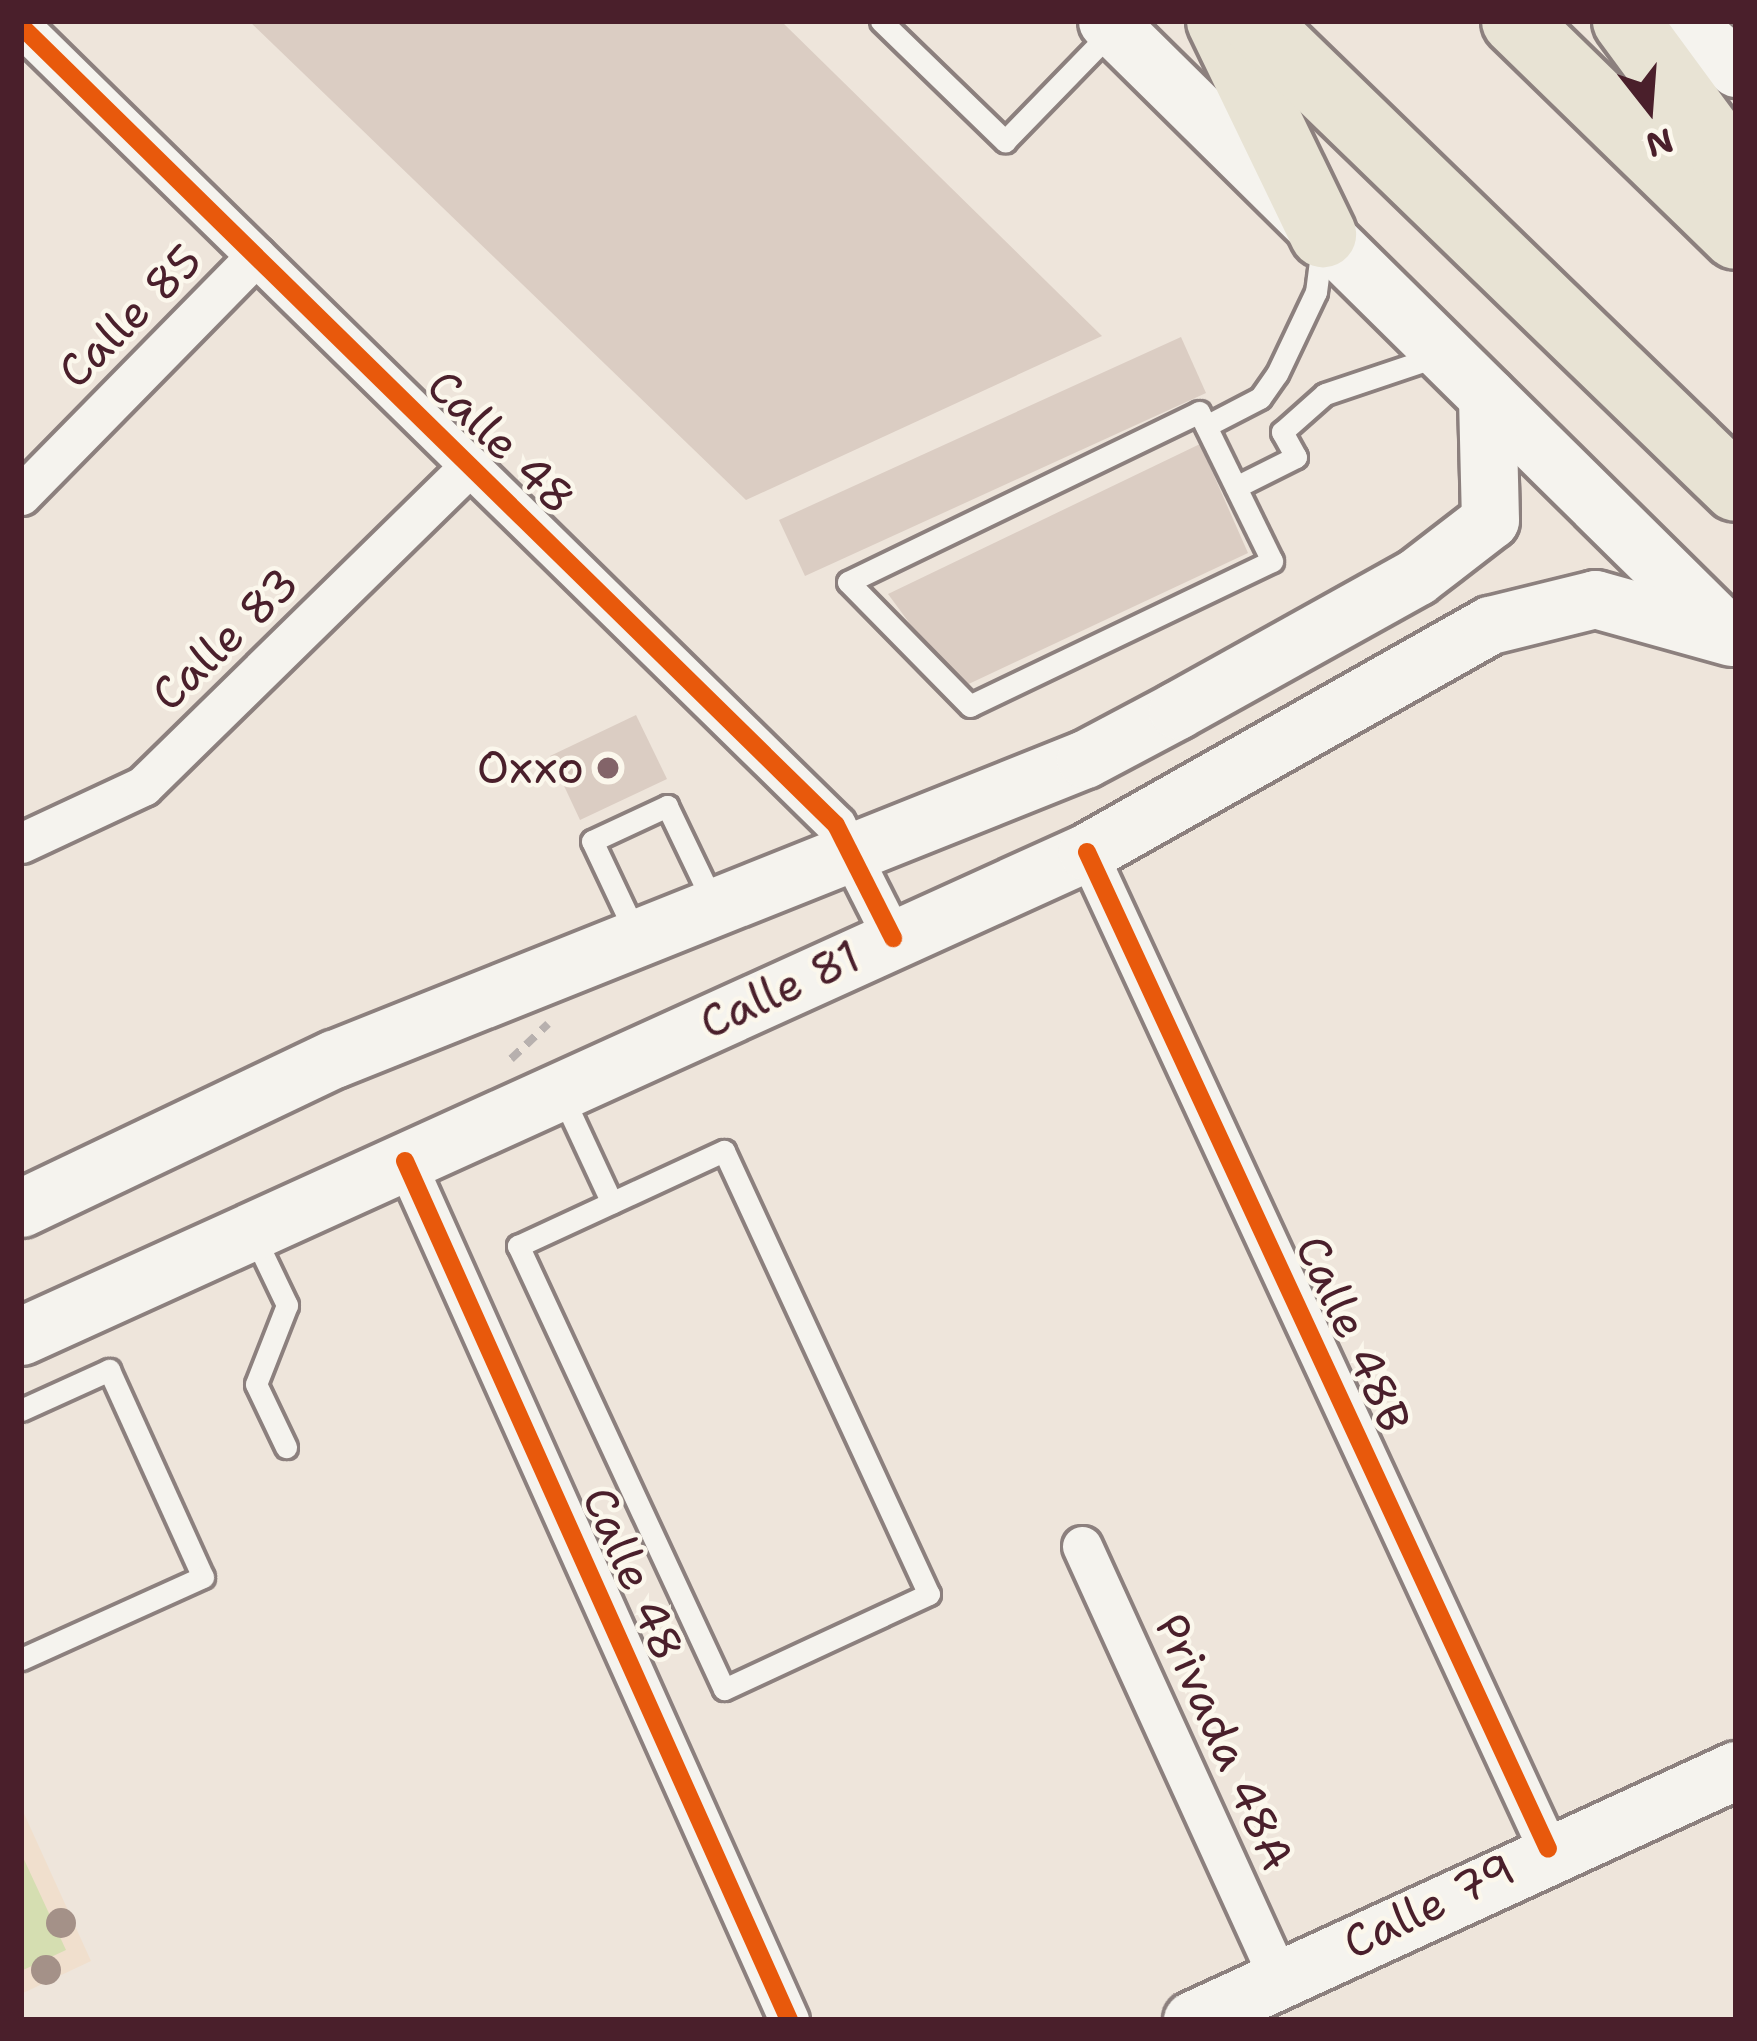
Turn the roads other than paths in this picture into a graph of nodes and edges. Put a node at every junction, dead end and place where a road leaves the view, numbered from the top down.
1 (881, 21) edge
2 (1220, 21) edge
3 (1254, 21) edge
4 (1515, 21) edge
5 (1626, 21) edge
6 (1682, 21) edge
7 (1111, 25) edge
8 (29, 50) edge
9 (1736, 68) edge
10 (1736, 171) edge
11 (1323, 234) junction
12 (1736, 236) edge
13 (256, 256) junction
14 (1444, 354) junction
15 (1487, 396) junction
16 (1206, 426) junction
17 (470, 466) junction
18 (1236, 487) junction
19 (1736, 488) edge
20 (21, 494) edge
21 (1733, 639) edge
22 (21, 843) edge
23 (850, 851) junction
24 (1087, 852) junction
25 (715, 906) junction
26 (638, 937) junction
27 (893, 938) junction
28 (560, 1091) junction
29 (405, 1161) junction
30 (612, 1203) junction
31 (21, 1208) edge
32 (252, 1231) junction
33 (21, 1336) edge
34 (21, 1410) edge
35 (286, 1447) dead end
36 (1082, 1546) dead end
37 (21, 1659) edge
38 (1736, 1770) edge
39 (1548, 1849) junction
40 (1280, 1978) junction
41 (789, 2020) edge
42 (1192, 2020) edge

1 - 7 lane
2 - 11 highway
3 - 19 highway
4 - 12 highway
5 - 10 highway
6 - 9 main road
7 - 11 main road
8 - 13 street, Calle 48
11 - 14 main road
11 - 16 lane
13 - 17 street, Calle 48
13 - 20 street, Calle 85
14 - 15 main road
14 - 18 lane
15 - 21 main road
15 - 23 main road
16 - 18 lane
16 - 18 lane
17 - 22 street, Calle 83
17 - 23 street, Calle 48
21 - 24 main road, Calle 81
23 - 25 main road
23 - 27 street, Calle 48
24 - 27 main road, Calle 81
24 - 39 street, Calle 48B
25 - 26 main road
25 - 26 lane
26 - 31 main road
27 - 28 main road, Calle 81
28 - 29 main road, Calle 81
28 - 30 lane
29 - 32 main road, Calle 81
29 - 41 street, Calle 48
30 - 30 lane
32 - 33 main road, Calle 81
32 - 35 lane
34 - 37 lane
36 - 40 street, Privada 48A
38 - 39 main road, Calle 79
39 - 40 main road, Calle 79
40 - 42 main road, Calle 79

